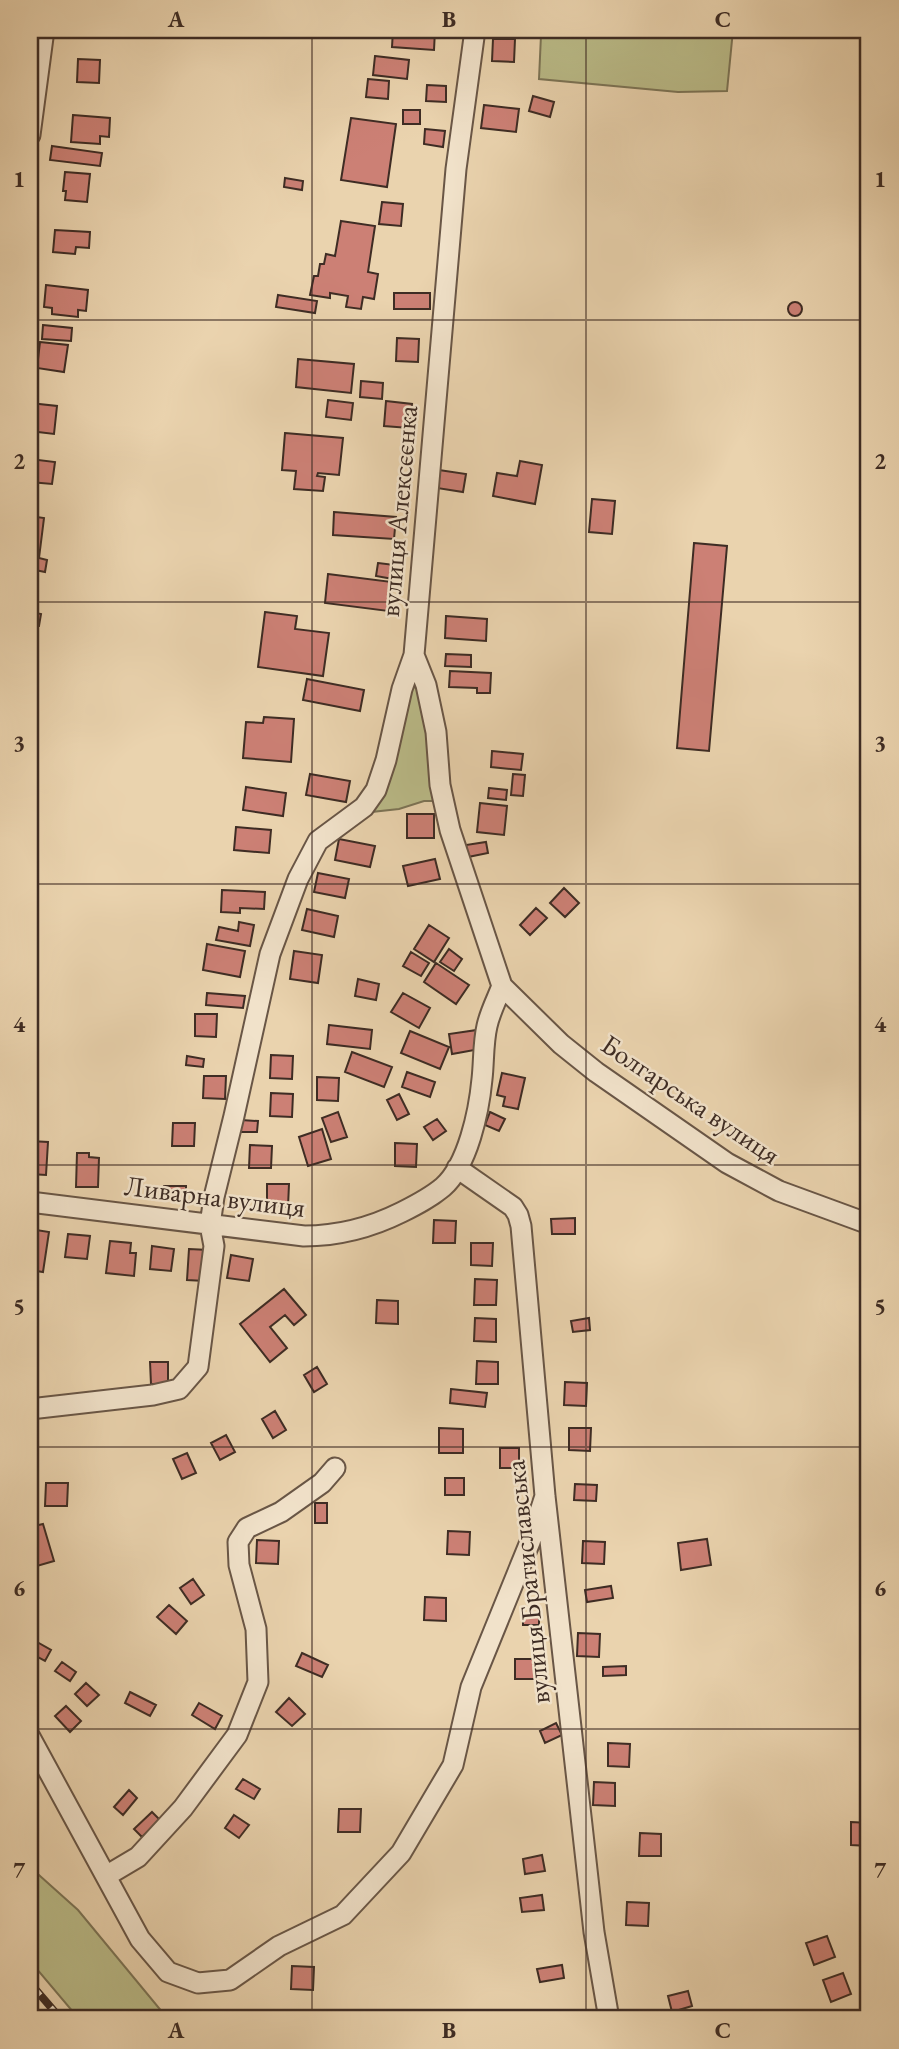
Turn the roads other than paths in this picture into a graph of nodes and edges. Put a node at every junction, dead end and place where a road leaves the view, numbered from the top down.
1 (44, 30) edge
2 (475, 30) edge
3 (30, 135) edge
4 (414, 655) junction
5 (502, 986) junction
6 (457, 1168) junction
7 (30, 1202) edge
8 (869, 1224) edge
9 (210, 1225) junction
10 (30, 1409) edge
11 (335, 1468) dead end
12 (545, 1496) junction
13 (30, 1737) edge
14 (106, 1876) junction
15 (609, 2019) edge

1 - 3 street
2 - 4 street, вулиця Алексєєнка
4 - 5 street, вулиця Алексєєнка
4 - 9 street
5 - 6 street, Ливарна вулиця
5 - 8 street, Болгарська вулиця
6 - 9 street, Ливарна вулиця
6 - 12 street, вулиця Братиславська
7 - 9 street, Ливарна вулиця
9 - 10 street
11 - 14 street
12 - 14 street
12 - 15 street, вулиця Братиславська
13 - 14 street

